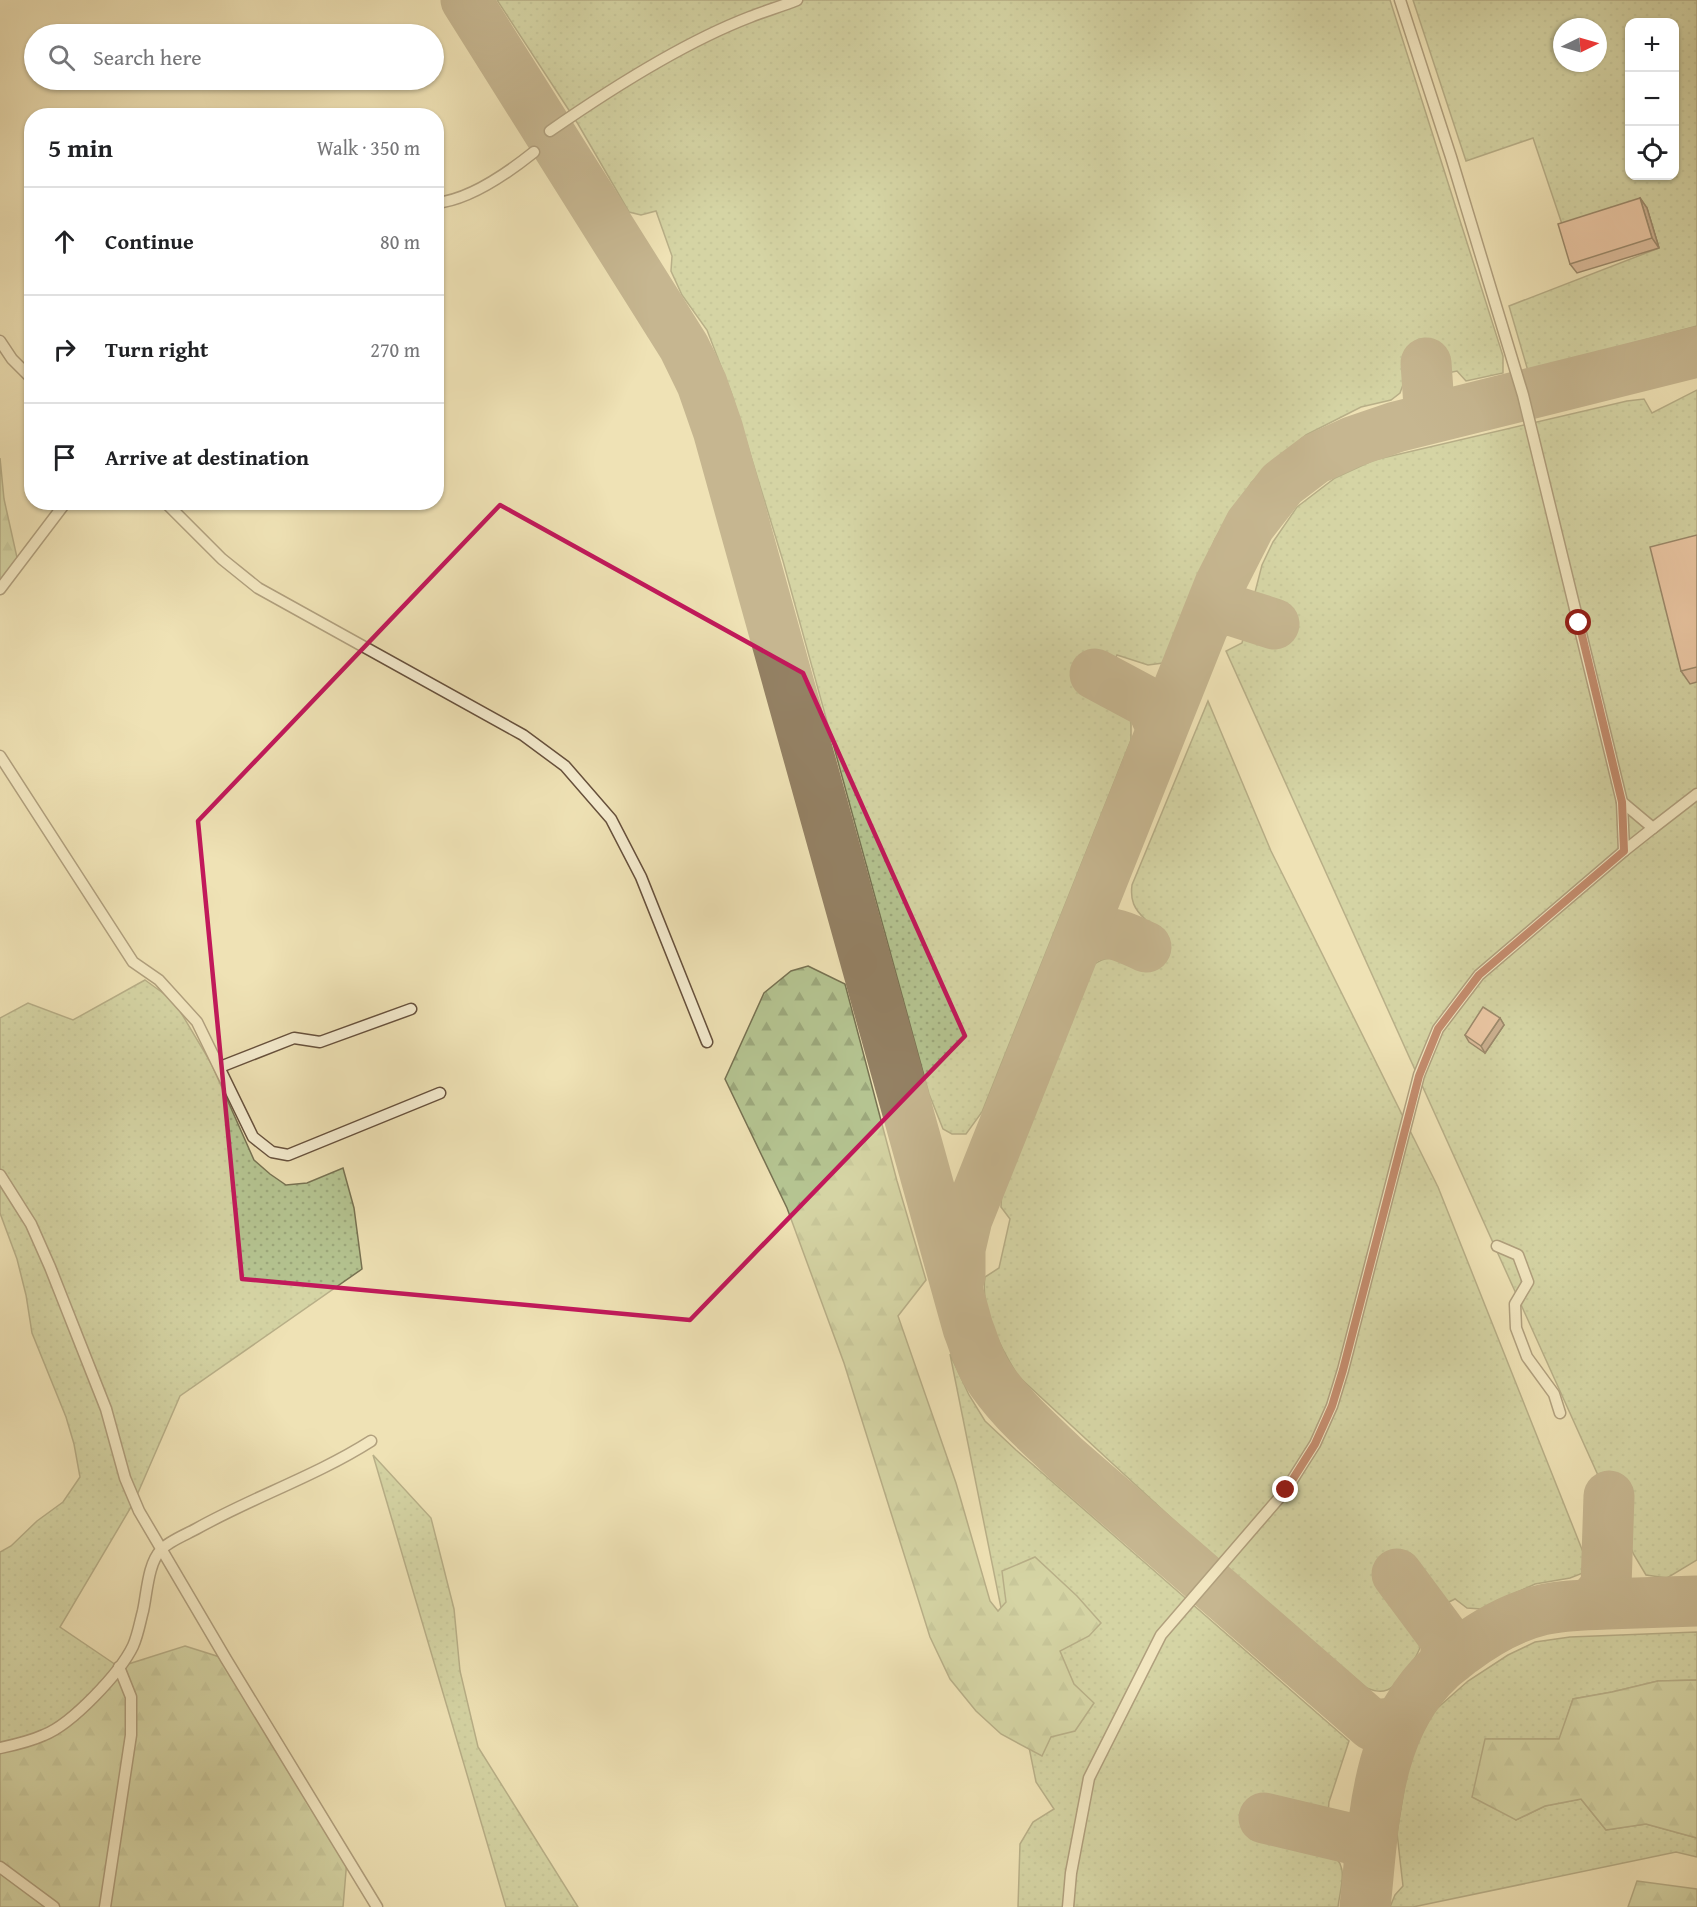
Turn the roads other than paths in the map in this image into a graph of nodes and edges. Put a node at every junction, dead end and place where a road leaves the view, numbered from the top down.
1 (797, 0) edge
2 (1400, 0) edge
3 (550, 131) dead end
4 (534, 152) dead end
5 (444, 202) edge
6 (0, 341) edge
7 (24, 371) edge
8 (60, 510) edge
9 (173, 510) edge
10 (0, 589) edge
11 (0, 756) edge
12 (1697, 794) edge
13 (1622, 802) junction
14 (1653, 828) junction
15 (1624, 851) junction
16 (411, 1009) dead end
17 (707, 1042) dead end
18 (220, 1067) junction
19 (440, 1093) dead end
20 (0, 1175) edge
21 (1497, 1246) dead end
22 (1560, 1413) dead end
23 (371, 1441) dead end
24 (161, 1549) junction
25 (119, 1667) junction
26 (0, 1748) edge
27 (0, 1867) edge
28 (54, 1907) edge
29 (105, 1907) edge
30 (377, 1907) edge
31 (1068, 1907) edge

1 - 3 lane
2 - 13 lane
4 - 5 lane
6 - 7 lane
8 - 10 lane
9 - 17 lane
11 - 18 lane
12 - 14 lane
13 - 14 lane
13 - 15 lane
14 - 15 lane
15 - 31 lane
16 - 18 lane
18 - 19 lane
20 - 24 lane
21 - 22 lane
23 - 24 lane
24 - 25 lane
24 - 30 lane
25 - 26 lane
25 - 29 lane
27 - 28 lane

